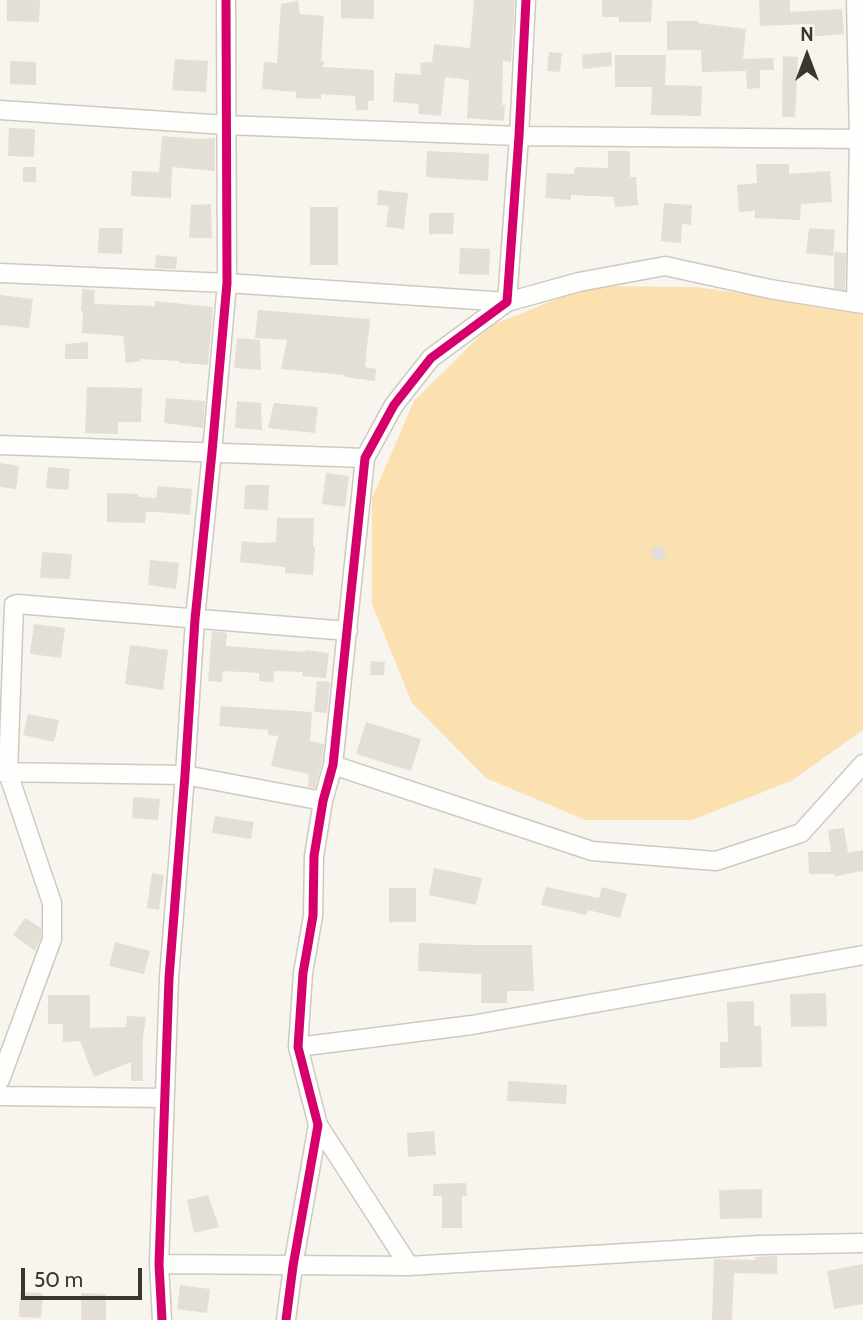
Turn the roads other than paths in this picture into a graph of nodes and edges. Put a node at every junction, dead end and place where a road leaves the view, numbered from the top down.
1 (226, 0) edge
2 (526, 0) edge
3 (856, 0) edge
4 (0, 110) edge
5 (226, 125) junction
6 (519, 136) junction
7 (861, 139) edge
8 (0, 273) edge
9 (227, 283) junction
10 (507, 302) junction
11 (860, 303) edge
12 (0, 445) edge
13 (212, 452) junction
14 (365, 458) junction
15 (195, 619) junction
16 (348, 631) junction
17 (332, 765) junction
18 (862, 766) edge
19 (4, 772) edge
20 (185, 775) junction
21 (323, 801) junction
22 (863, 955) edge
23 (298, 1047) junction
24 (0, 1080) edge
25 (0, 1096) edge
26 (164, 1098) junction
27 (318, 1125) junction
28 (863, 1243) edge
29 (159, 1265) junction
30 (293, 1266) junction
31 (409, 1266) junction
32 (162, 1320) edge
33 (286, 1320) edge

1 - 5 street
2 - 6 street
3 - 7 street
4 - 5 street
5 - 6 street
5 - 9 street
6 - 7 street
6 - 10 street
7 - 11 street
8 - 9 street
9 - 10 street
9 - 13 street
10 - 11 street
10 - 14 street
12 - 13 street
13 - 14 street
13 - 15 street
14 - 16 street
15 - 16 street
15 - 19 street
15 - 20 street
16 - 17 street
17 - 18 street
17 - 21 street
19 - 20 street
19 - 24 street
20 - 21 street
20 - 26 street
21 - 23 street
22 - 23 street
23 - 27 street
25 - 26 street
26 - 29 street
27 - 30 street
27 - 31 street
28 - 31 street
29 - 30 street
29 - 32 street
30 - 31 street
30 - 33 street

